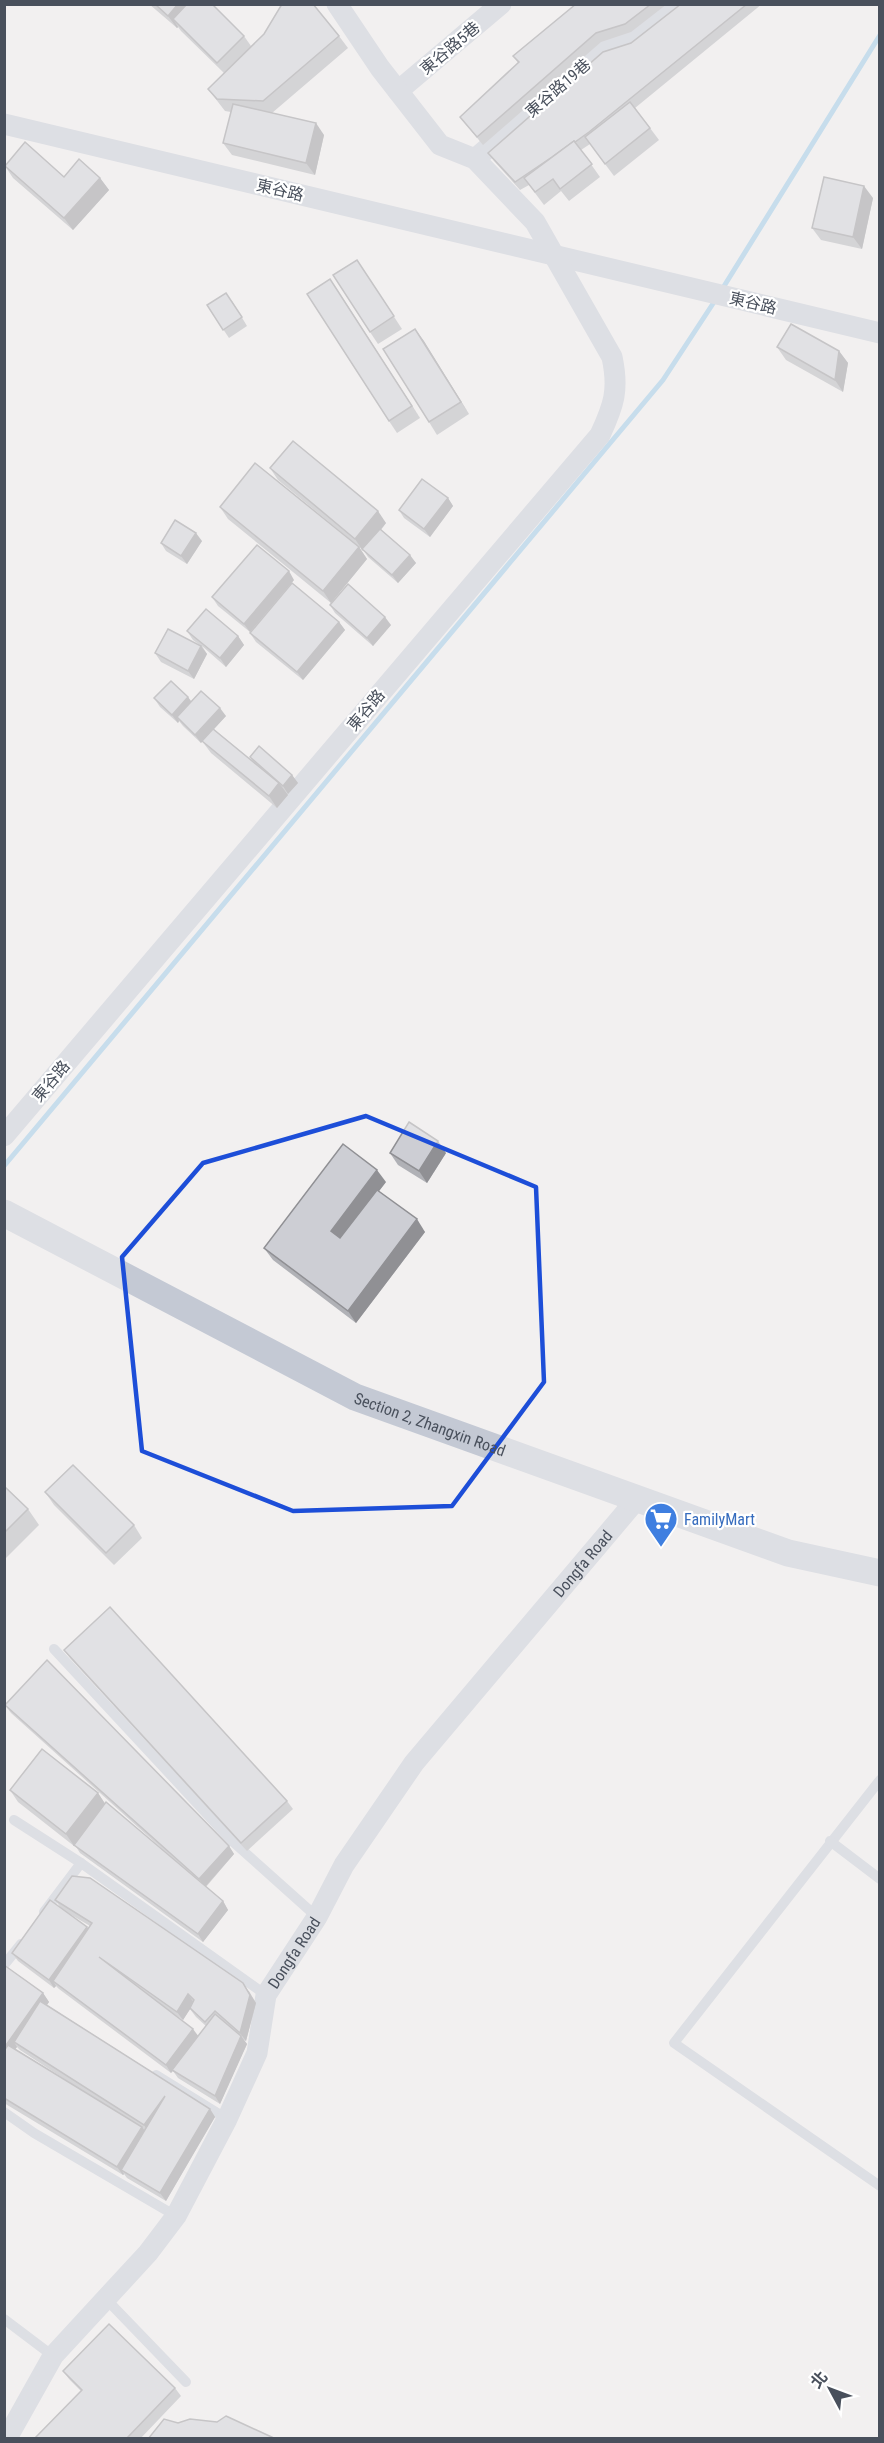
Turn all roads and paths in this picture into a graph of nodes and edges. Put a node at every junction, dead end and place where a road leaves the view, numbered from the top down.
1 (337, 4) edge
2 (501, 4) edge
3 (680, 4) edge
4 (398, 91) junction
5 (4, 124) edge
6 (475, 159) junction
7 (556, 256) junction
8 (879, 333) edge
9 (4, 1136) edge
10 (4, 1213) edge
11 (637, 1499) junction
12 (879, 1573) edge
13 (54, 1649) dead end
14 (879, 1780) edge
15 (14, 1820) dead end
16 (830, 1841) junction
17 (81, 1863) junction
18 (879, 1879) edge
19 (317, 1917) junction
20 (39, 1918) edge
21 (26, 1937) edge
22 (4, 1965) edge
23 (266, 1995) junction
24 (150, 2071) edge
25 (4, 2112) edge
26 (227, 2119) junction
27 (879, 2186) edge
28 (176, 2216) junction
29 (106, 2299) junction
30 (4, 2319) edge
31 (53, 2356) junction
32 (186, 2382) dead end
33 (7, 2439) edge

1 - 4 street, 東谷路
2 - 4 street, 東谷路5巷
3 - 6 street, 東谷路19巷
4 - 6 street, 東谷路
5 - 7 street, 東谷路
6 - 7 street, 東谷路
7 - 8 street, 東谷路
7 - 9 street, 東谷路
10 - 11 street, Section 2, Zhangxin Road
11 - 12 street, Section 2, Zhangxin Road
11 - 19 street, Dongfa Road
13 - 19 lane
14 - 16 lane
15 - 17 lane
16 - 18 lane
16 - 27 lane
17 - 20 lane
17 - 23 lane
19 - 23 street, Dongfa Road
21 - 22 lane
23 - 26 street, Dongfa Road
24 - 26 lane
25 - 28 lane
26 - 28 street, Dongfa Road
28 - 29 street, Dongfa Road
29 - 31 street, Dongfa Road
29 - 32 lane
30 - 31 lane
31 - 33 street, Dongfa Road

